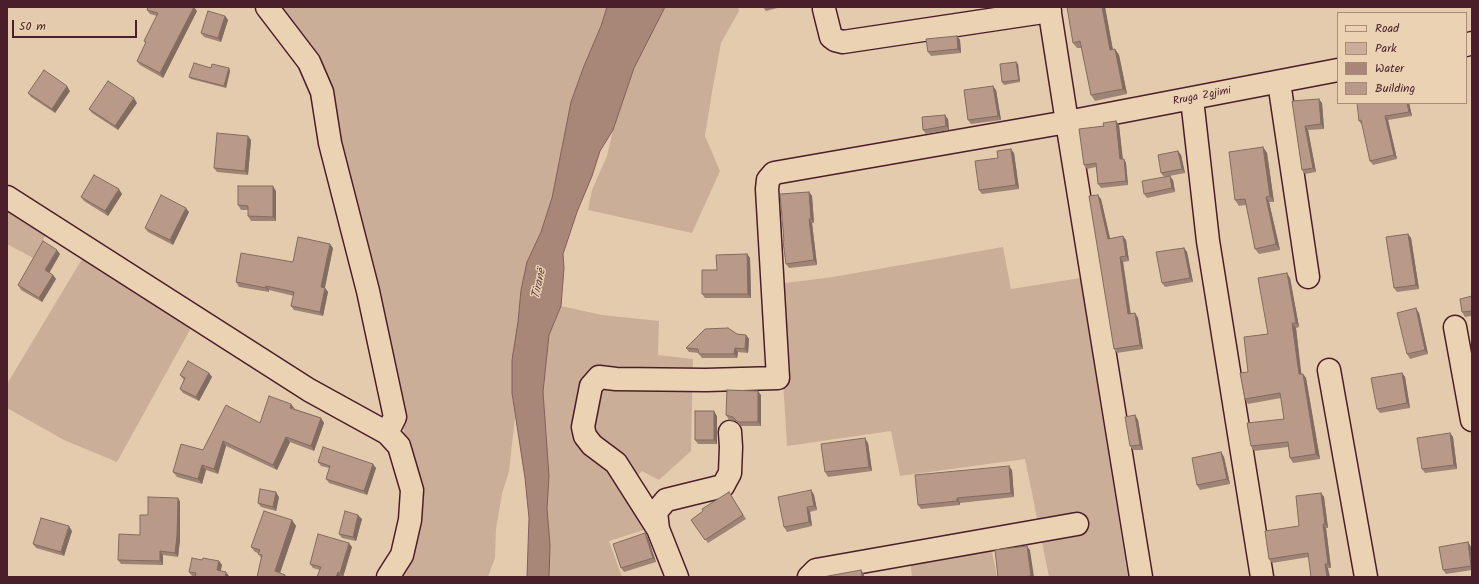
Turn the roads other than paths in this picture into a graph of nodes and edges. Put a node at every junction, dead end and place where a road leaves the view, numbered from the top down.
1 (267, 7) edge
2 (824, 9) dead end
3 (1050, 9) edge
4 (1337, 70) edge
5 (1279, 82) junction
6 (1192, 99) junction
7 (1066, 122) junction
8 (7, 197) edge
9 (1308, 277) dead end
10 (1455, 327) dead end
11 (1329, 370) dead end
12 (1472, 420) edge
13 (730, 432) dead end
14 (387, 433) junction
15 (1077, 524) dead end
16 (658, 529) junction
17 (388, 577) edge
18 (677, 577) edge
19 (809, 577) edge
20 (1141, 577) edge
21 (1262, 577) edge
22 (1366, 577) edge

1 - 14 street
2 - 3 street
3 - 7 street
4 - 5 street, Rruga Zgjimi
5 - 6 street, Rruga Zgjimi
5 - 9 street
6 - 7 street, Rruga Zgjimi
6 - 21 street
7 - 16 street, Rruga Zgjimi
7 - 20 street
8 - 14 street
10 - 12 street
11 - 22 street
13 - 16 street
14 - 17 street
15 - 19 street
16 - 18 street

